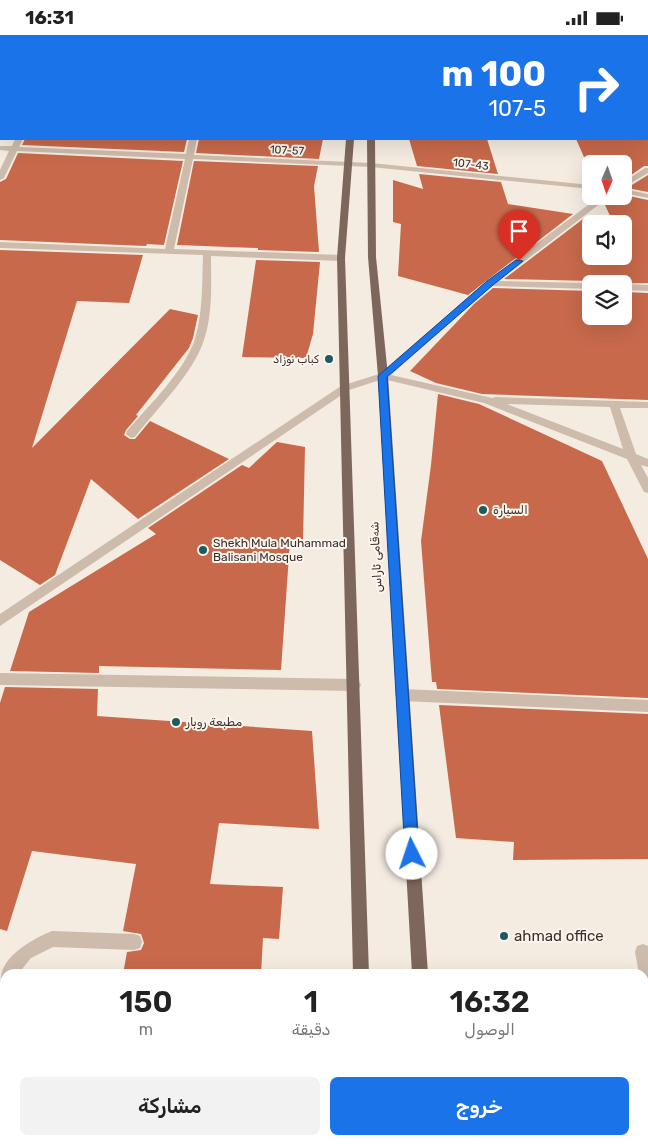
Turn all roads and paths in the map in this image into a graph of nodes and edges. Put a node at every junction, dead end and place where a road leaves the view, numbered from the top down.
1 (18, 140) edge
2 (193, 140) edge
3 (350, 140) edge
4 (371, 140) edge
5 (0, 148) edge
6 (14, 148) junction
7 (189, 157) junction
8 (349, 165) junction
9 (371, 165) junction
10 (648, 170) edge
11 (0, 178) edge
12 (632, 180) edge
13 (582, 186) edge
14 (632, 193) edge
15 (648, 196) edge
16 (594, 205) edge
17 (0, 245) edge
18 (169, 251) junction
19 (206, 253) junction
20 (341, 258) junction
21 (490, 283) junction
22 (582, 286) edge
23 (632, 287) edge
24 (648, 288) edge
25 (383, 376) junction
26 (345, 388) junction
27 (487, 400) junction
28 (614, 404) junction
29 (648, 405) edge
30 (131, 434) dead end
31 (631, 456) junction
32 (648, 463) edge
33 (648, 489) edge
34 (0, 621) edge
35 (0, 679) edge
36 (354, 685) junction
37 (402, 695) junction
38 (648, 706) edge
39 (134, 942) dead end
40 (643, 952) dead end
41 (11, 969) edge
42 (361, 969) edge
43 (420, 969) edge
44 (647, 969) edge

1 - 6 street
2 - 7 street
3 - 8 main road, شەقامی ئاراس
4 - 9 main road, شەقامی ئاراس
5 - 6 street, 107-57
6 - 7 street, 107-57
6 - 11 street
7 - 8 street, 107-57
7 - 18 street
8 - 9 street, 107-43
8 - 20 main road, شەقامی ئاراس
9 - 13 street, 107-43
9 - 25 main road, شەقامی ئاراس
10 - 12 street
14 - 15 street
16 - 21 street
17 - 18 street
18 - 19 street
19 - 20 street
19 - 30 street
20 - 26 main road, شەقامی ئاراس
21 - 22 street
21 - 25 street
23 - 24 street
25 - 26 street
25 - 27 street
25 - 37 main road, شەقامی ئاراس
26 - 34 street
26 - 36 main road, شەقامی ئاراس
27 - 28 street
27 - 31 street
28 - 29 street
28 - 31 street
31 - 32 street
31 - 33 street
35 - 36 street
36 - 42 main road, شەقامی ئاراس
37 - 38 street
37 - 43 main road, شەقامی ئاراس
39 - 41 street
40 - 44 street

